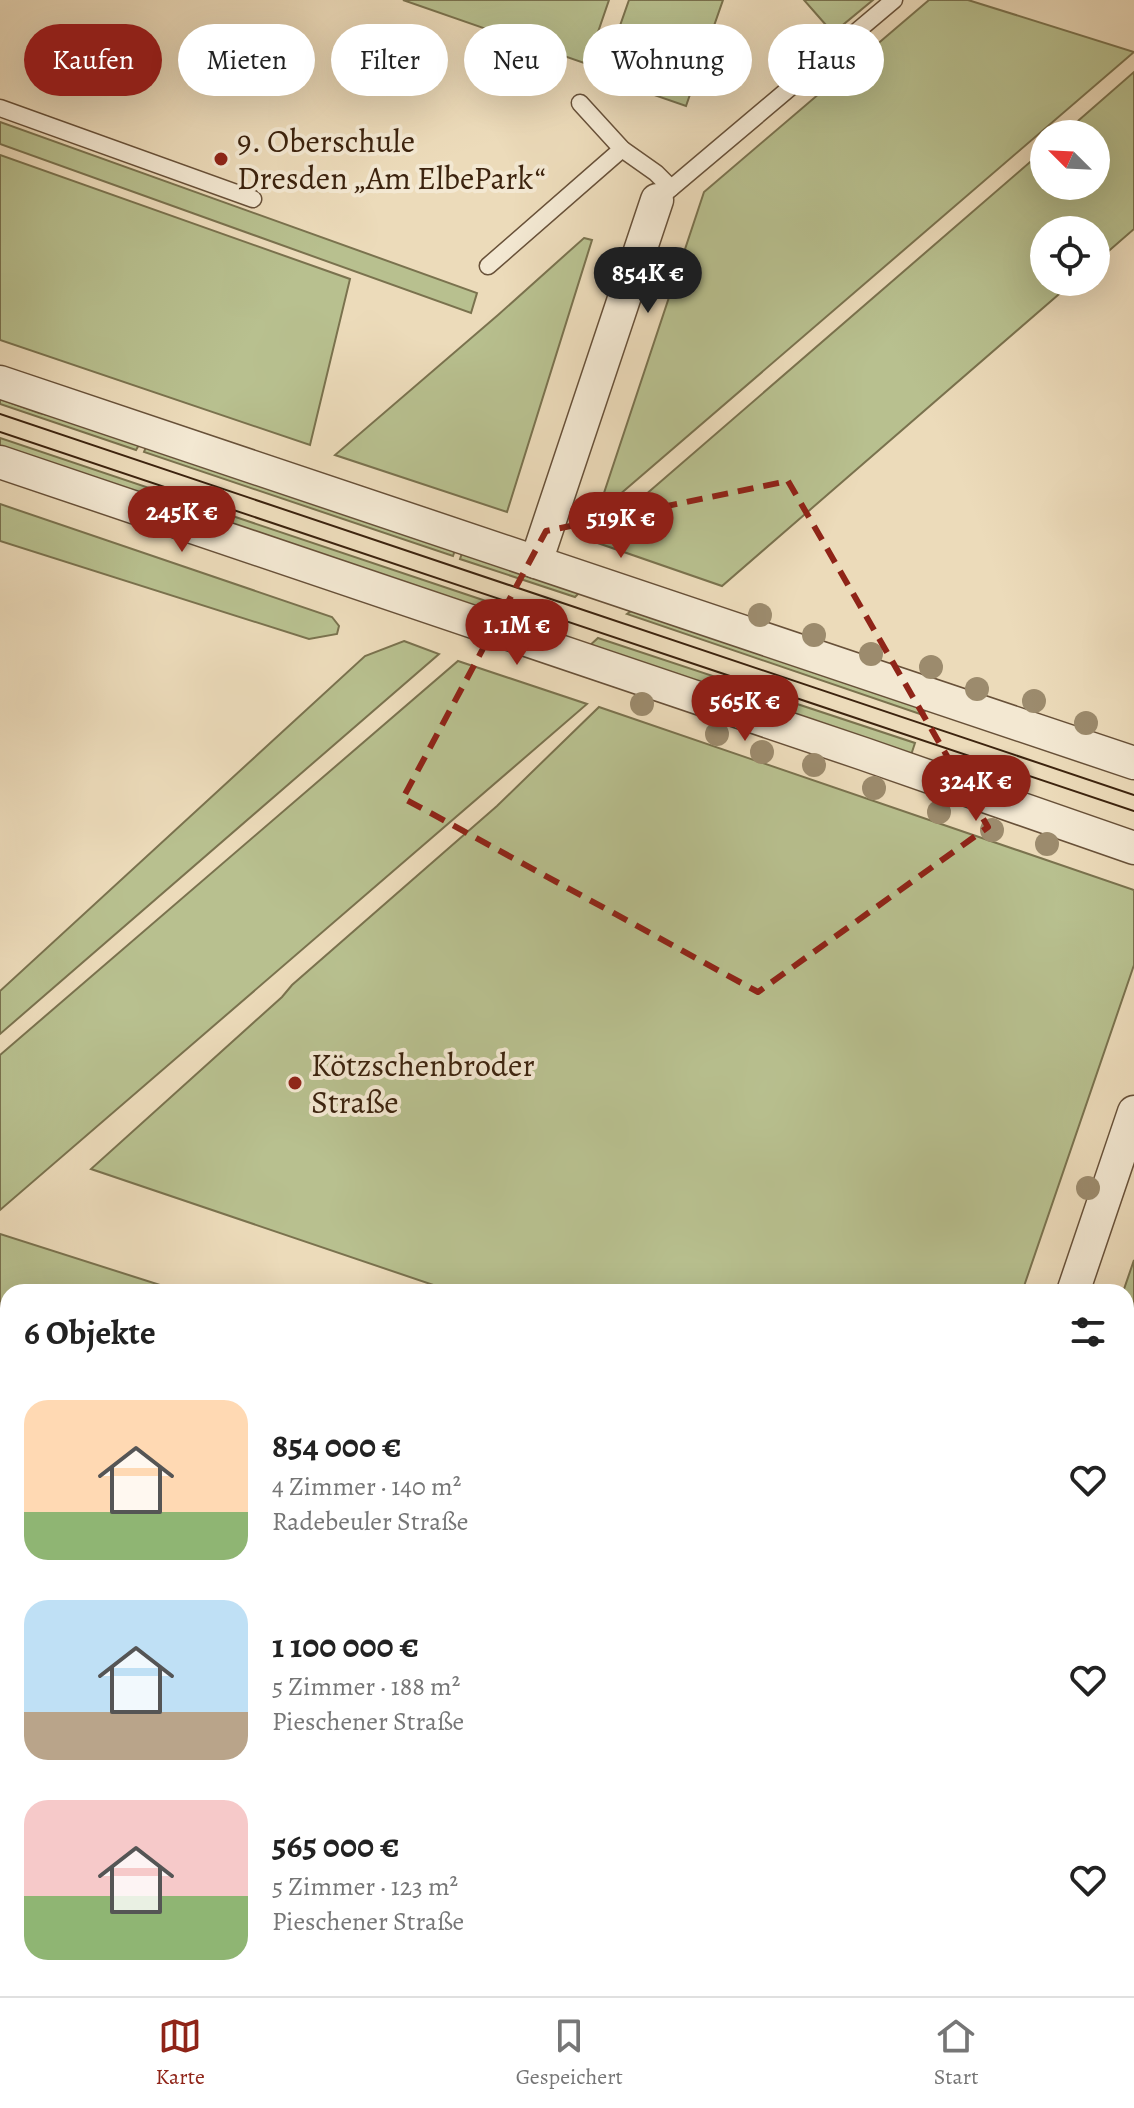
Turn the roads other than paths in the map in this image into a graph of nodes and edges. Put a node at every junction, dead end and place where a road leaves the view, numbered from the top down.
1 (891, 2) edge
2 (580, 103) dead end
3 (0, 108) edge
4 (622, 149) junction
5 (664, 194) junction
6 (253, 199) dead end
7 (488, 266) dead end
8 (0, 382) edge
9 (0, 462) edge
10 (536, 562) junction
11 (1134, 763) edge
12 (1134, 848) edge
13 (1134, 1112) edge
14 (1076, 1284) edge

1 - 5 lane
2 - 4 lane
3 - 6 lane
4 - 5 lane
4 - 7 lane
5 - 10 street
8 - 10 street
9 - 12 street
10 - 11 street
13 - 14 street

